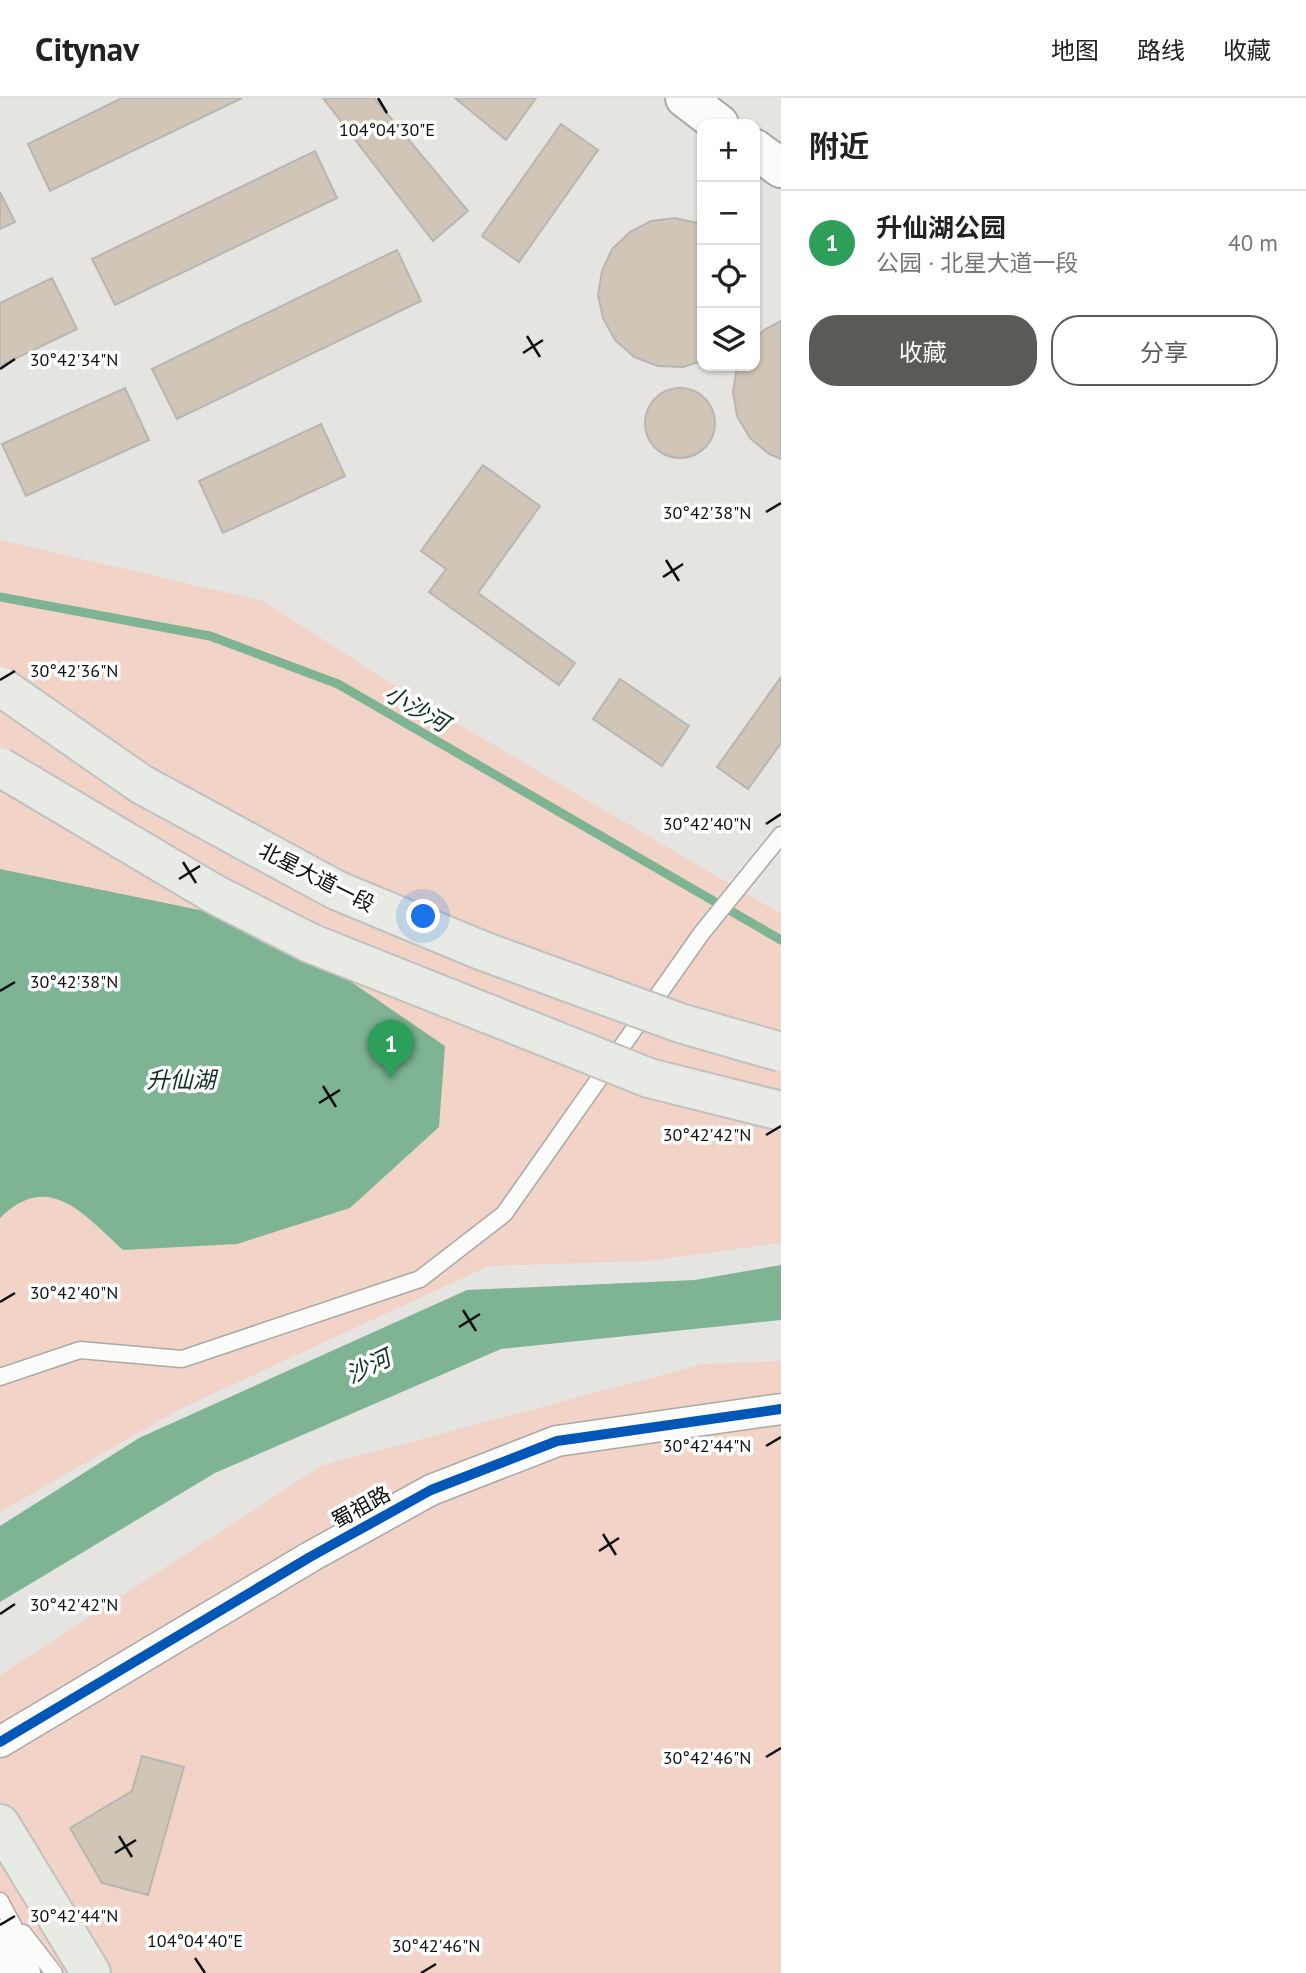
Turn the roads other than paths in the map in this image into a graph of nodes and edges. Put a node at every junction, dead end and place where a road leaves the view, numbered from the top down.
1 (685, 98) edge
2 (712, 119) edge
3 (760, 153) edge
4 (781, 168) edge
5 (0, 686) edge
6 (0, 767) edge
7 (781, 835) edge
8 (781, 1052) edge
9 (781, 1111) edge
10 (0, 1377) edge
11 (781, 1409) edge
12 (0, 1742) edge
13 (0, 1824) edge
14 (0, 1858) edge
15 (2, 1917) edge
16 (21, 1973) edge
17 (38, 1973) edge
18 (54, 1973) edge
19 (72, 1973) edge
20 (91, 1973) edge

1 - 2 main road
3 - 4 main road
5 - 8 highway, 北星大道一段, bridge
6 - 9 highway, bridge
7 - 10 lane
11 - 12 street, 蜀祖路
13 - 20 highway
14 - 19 main road
15 - 16 main road
15 - 17 lane
15 - 18 lane

